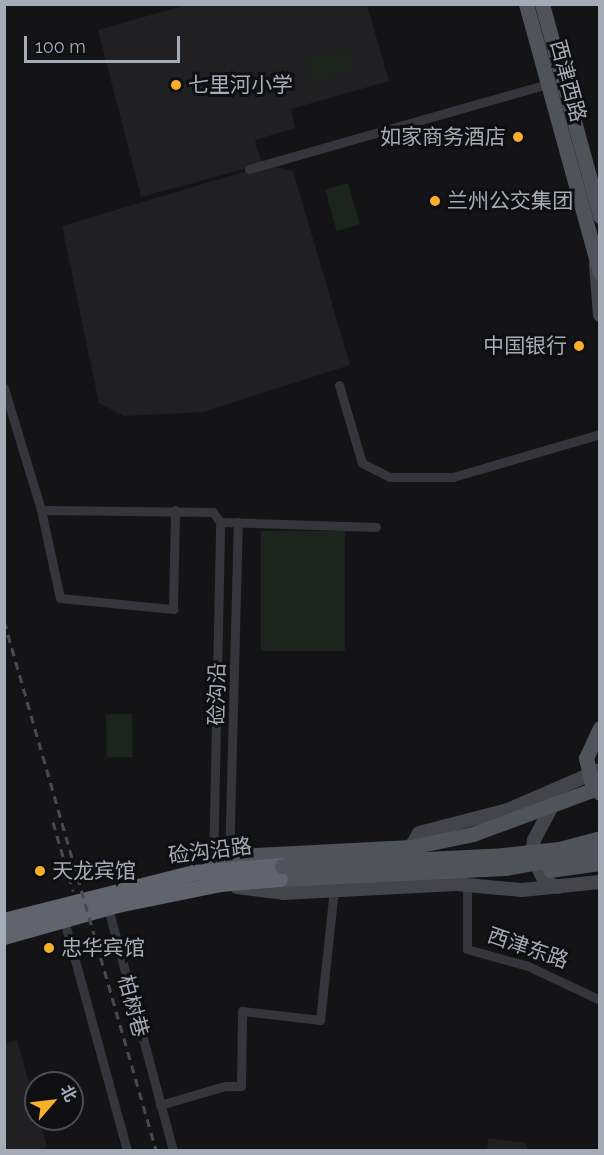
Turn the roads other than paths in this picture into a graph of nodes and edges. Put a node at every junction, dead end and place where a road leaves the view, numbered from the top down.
1 (526, 4) edge
2 (542, 4) edge
3 (547, 84) junction
4 (249, 169) dead end
5 (600, 216) edge
6 (598, 267) edge
7 (600, 315) edge
8 (339, 385) dead end
9 (4, 388) edge
10 (600, 434) edge
11 (41, 510) junction
12 (175, 510) junction
13 (220, 522) junction
14 (238, 522) junction
15 (376, 527) dead end
16 (600, 728) edge
17 (600, 770) edge
18 (582, 779) junction
19 (600, 780) edge
20 (600, 787) edge
21 (600, 794) edge
22 (576, 795) junction
23 (550, 808) junction
24 (600, 838) edge
25 (411, 847) junction
26 (600, 851) edge
27 (230, 861) junction
28 (600, 864) edge
29 (213, 867) junction
30 (505, 868) junction
31 (194, 873) junction
32 (281, 873) junction
33 (600, 882) edge
34 (220, 884) junction
35 (467, 885) junction
36 (558, 887) junction
37 (334, 890) junction
38 (108, 908) junction
39 (64, 920) junction
40 (4, 921) edge
41 (4, 937) edge
42 (600, 1000) edge
43 (160, 1105) junction
44 (127, 1150) edge
45 (172, 1150) edge

1 - 3 main road, 西津西路
2 - 5 main road
3 - 4 street
3 - 6 main road, 西津西路
6 - 7 street
8 - 10 street
9 - 11 street
11 - 12 street
11 - 12 street
12 - 13 street
13 - 14 street
13 - 29 street, 硷沟沿
14 - 15 street
14 - 27 street, 硷沟沿
16 - 21 main road, bridge
17 - 18 street
18 - 19 street
18 - 25 street
20 - 22 main road
21 - 22 main road
22 - 23 main road
23 - 25 main road
23 - 36 street
24 - 32 main road, bridge
25 - 27 main road
26 - 30 main road, bridge
27 - 29 main road
28 - 30 main road, bridge
29 - 31 main road
30 - 32 main road
31 - 32 highway, 硷沟沿路
31 - 40 highway, 硷沟沿路
32 - 34 highway, 硷沟沿路
33 - 36 street
34 - 37 street
34 - 38 highway, 硷沟沿路
35 - 36 street
35 - 37 street
35 - 42 street, 西津东路
37 - 43 street
38 - 39 highway, 硷沟沿路
38 - 43 street, 柏树巷
39 - 41 highway, 硷沟沿路
39 - 44 street
43 - 45 street, 柏树巷

